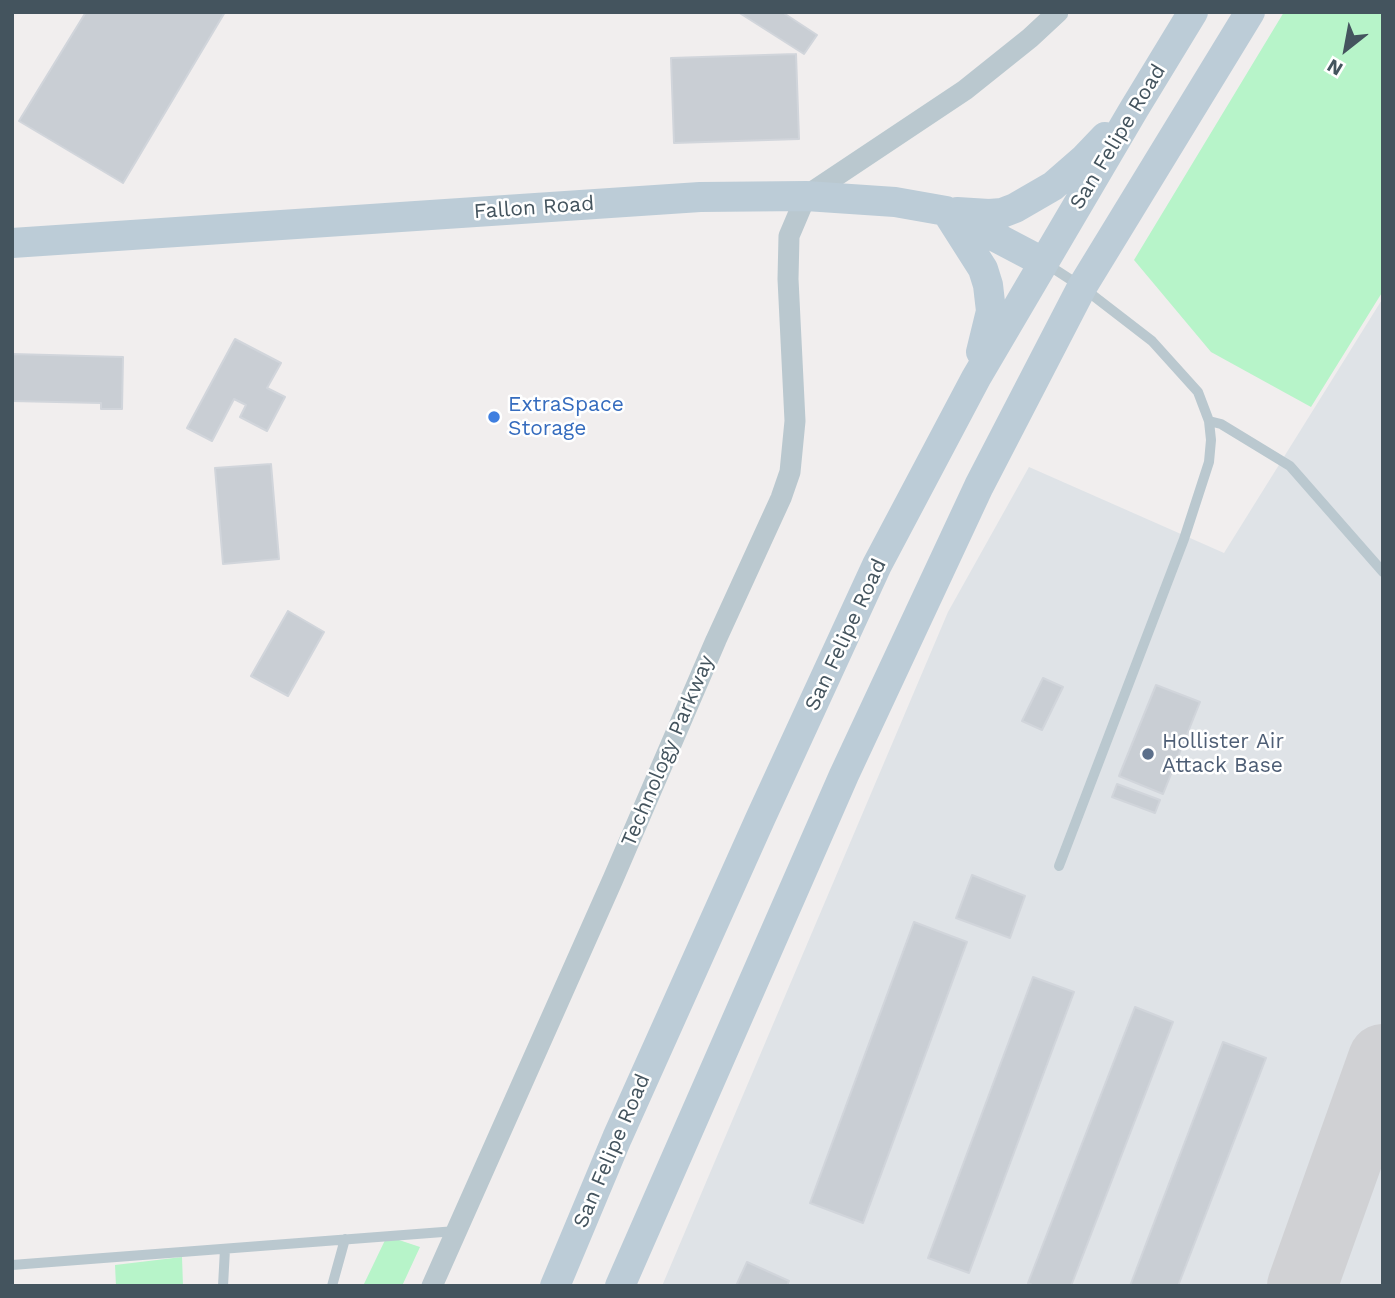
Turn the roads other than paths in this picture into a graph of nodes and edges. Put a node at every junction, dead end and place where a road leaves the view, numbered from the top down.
1 (1058, 12) edge
2 (1193, 12) edge
3 (1250, 12) edge
4 (1134, 109) junction
5 (806, 196) junction
6 (946, 211) junction
7 (12, 243) edge
8 (1043, 262) junction
9 (1082, 288) junction
10 (976, 378) junction
11 (1209, 421) junction
12 (1383, 572) edge
13 (1059, 866) dead end
14 (456, 1231) junction
15 (345, 1240) junction
16 (225, 1249) junction
17 (12, 1265) edge
18 (223, 1286) edge
19 (332, 1286) edge
20 (432, 1286) edge
21 (555, 1286) edge
22 (620, 1286) edge

1 - 5 street
2 - 4 main road, San Felipe Road
3 - 9 main road
4 - 6 main road
4 - 8 main road, San Felipe Road
5 - 6 main road, Fallon Road
5 - 7 main road, Fallon Road
5 - 14 street, Technology Parkway
6 - 8 main road, Fallon Road
6 - 10 main road
8 - 9 lane
8 - 10 main road, San Felipe Road
9 - 11 lane
9 - 22 main road
10 - 21 main road, San Felipe Road
11 - 12 lane
11 - 13 lane
14 - 15 lane
14 - 20 street, Technology Parkway
15 - 16 lane
15 - 19 lane
16 - 17 lane
16 - 18 lane

